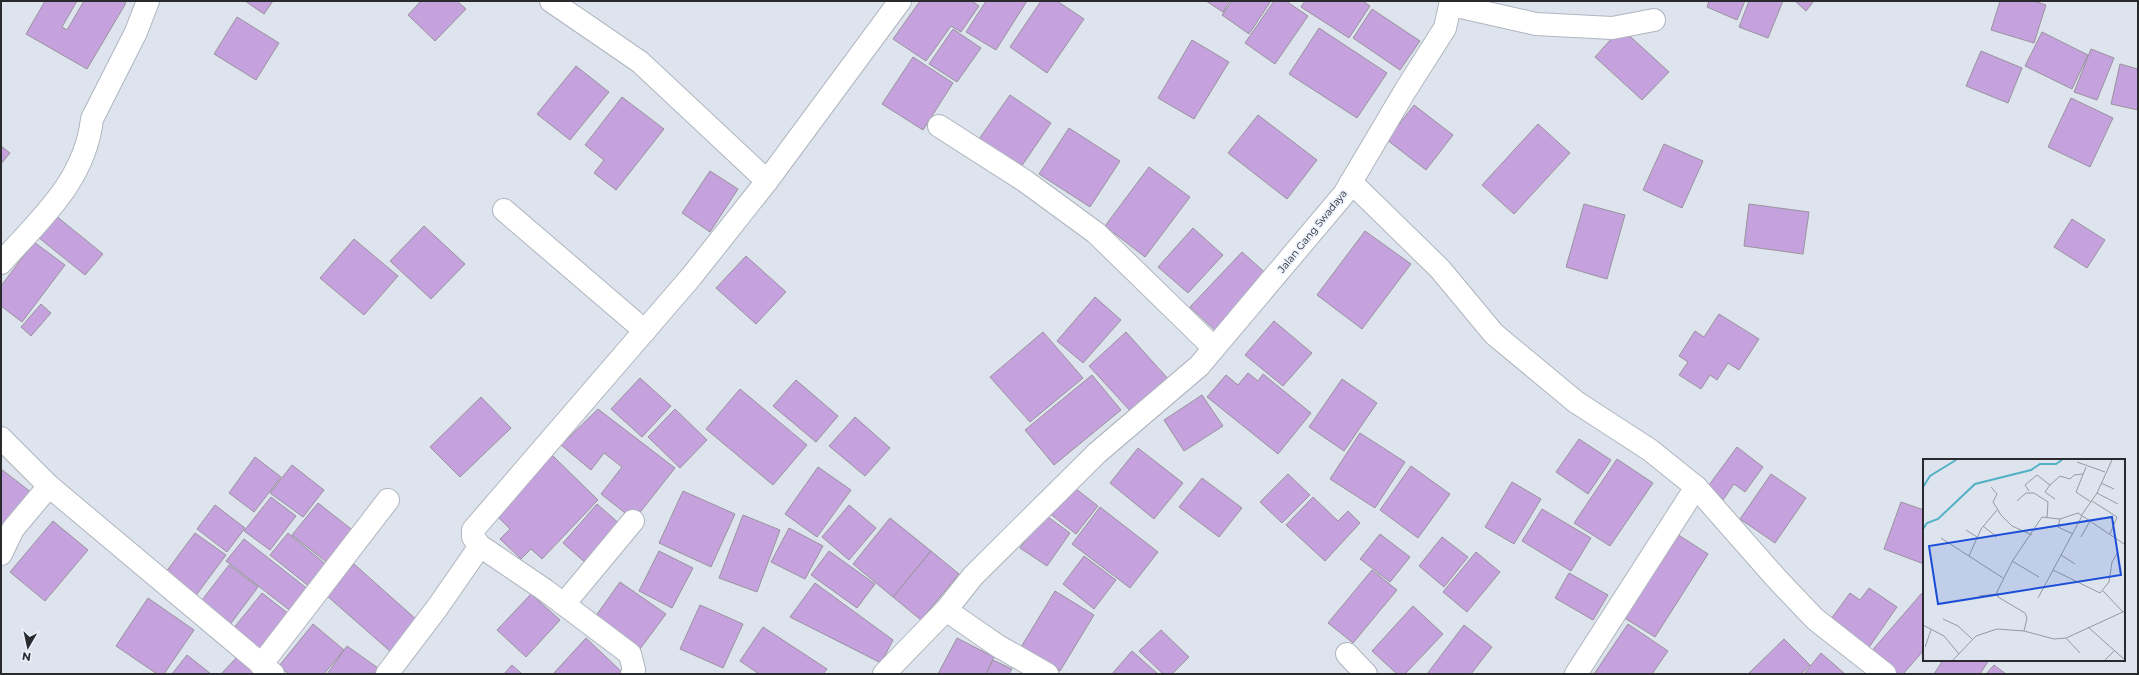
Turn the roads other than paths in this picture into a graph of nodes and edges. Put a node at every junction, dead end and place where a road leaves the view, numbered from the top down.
1 (148, 1) edge
2 (551, 1) edge
3 (900, 1) edge
4 (1452, 3) edge
5 (1654, 20) dead end
6 (939, 126) dead end
7 (766, 181) junction
8 (1351, 182) junction
9 (504, 210) dead end
10 (1, 263) edge
11 (645, 331) junction
12 (1214, 348) junction
13 (1, 438) edge
14 (49, 486) junction
15 (1696, 487) junction
16 (388, 500) dead end
17 (633, 521) dead end
18 (480, 546) junction
19 (1, 554) edge
20 (564, 604) junction
21 (946, 610) junction
22 (1347, 654) dead end
23 (267, 669) edge
24 (387, 674) edge
25 (632, 674) edge
26 (884, 674) edge
27 (1048, 674) edge
28 (1366, 674) edge
29 (1576, 674) edge
30 (1885, 674) edge

1 - 10 street
2 - 7 street
3 - 7 street
4 - 5 street
4 - 8 street, Jalan Gang Swadaya
6 - 12 street
7 - 11 street
8 - 12 street, Jalan Gang Swadaya
8 - 15 street
9 - 11 street
11 - 18 street
12 - 21 street, Jalan Gang Swadaya
13 - 14 street
14 - 19 street
14 - 23 street
15 - 29 street
15 - 30 street
16 - 23 street
17 - 20 street
18 - 20 street
18 - 24 street
20 - 25 street
21 - 26 street, Jalan Gang Swadaya
21 - 27 street
22 - 28 street

